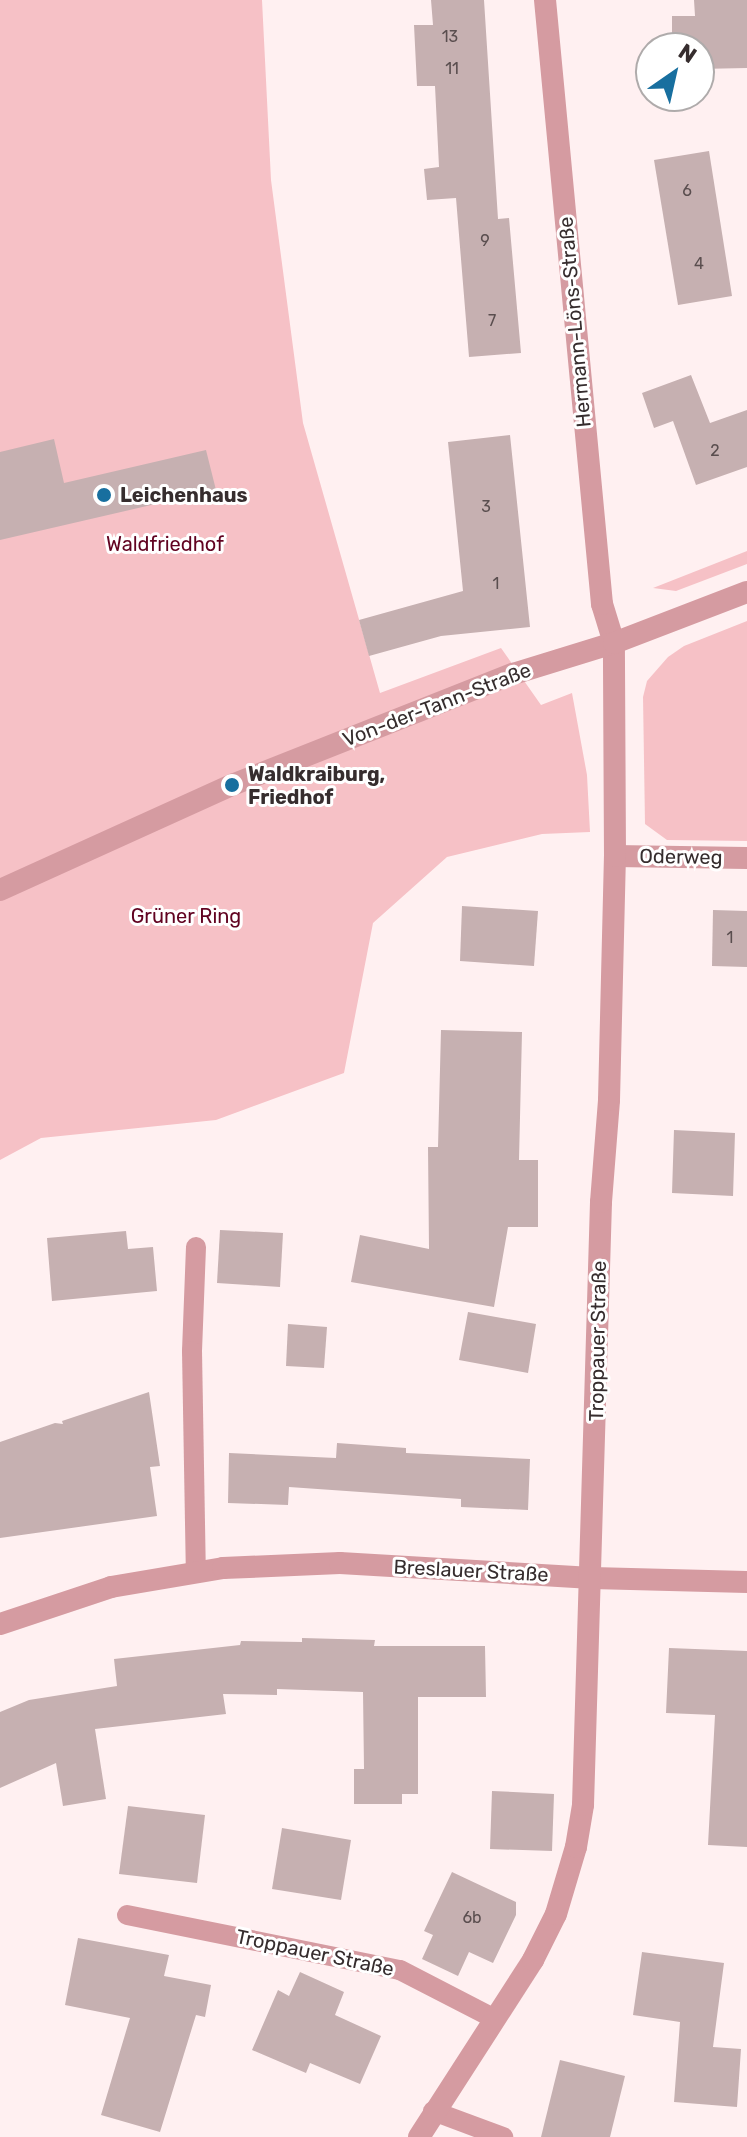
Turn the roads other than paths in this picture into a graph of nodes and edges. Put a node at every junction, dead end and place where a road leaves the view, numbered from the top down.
1 (545, 0) edge
2 (747, 592) edge
3 (614, 643) junction
4 (615, 856) junction
5 (747, 858) edge
6 (0, 890) edge
7 (196, 1247) dead end
8 (196, 1573) junction
9 (592, 1578) junction
10 (747, 1582) edge
11 (0, 1624) edge
12 (127, 1915) dead end
13 (493, 2018) junction
14 (433, 2111) junction
15 (419, 2137) edge
16 (503, 2137) edge

1 - 3 street, Hermann-Löns-Straße
2 - 3 street, Von-der-Tann-Straße
3 - 4 street, Troppauer Straße
3 - 6 street, Von-der-Tann-Straße
4 - 5 street, Oderweg
4 - 9 street, Troppauer Straße
7 - 8 lane
8 - 9 street, Breslauer Straße
8 - 11 street, Breslauer Straße
9 - 10 street, Breslauer Straße
9 - 13 street, Troppauer Straße
12 - 13 lane, Troppauer Straße
13 - 14 street, Troppauer Straße
14 - 15 street, Troppauer Straße
14 - 16 lane

